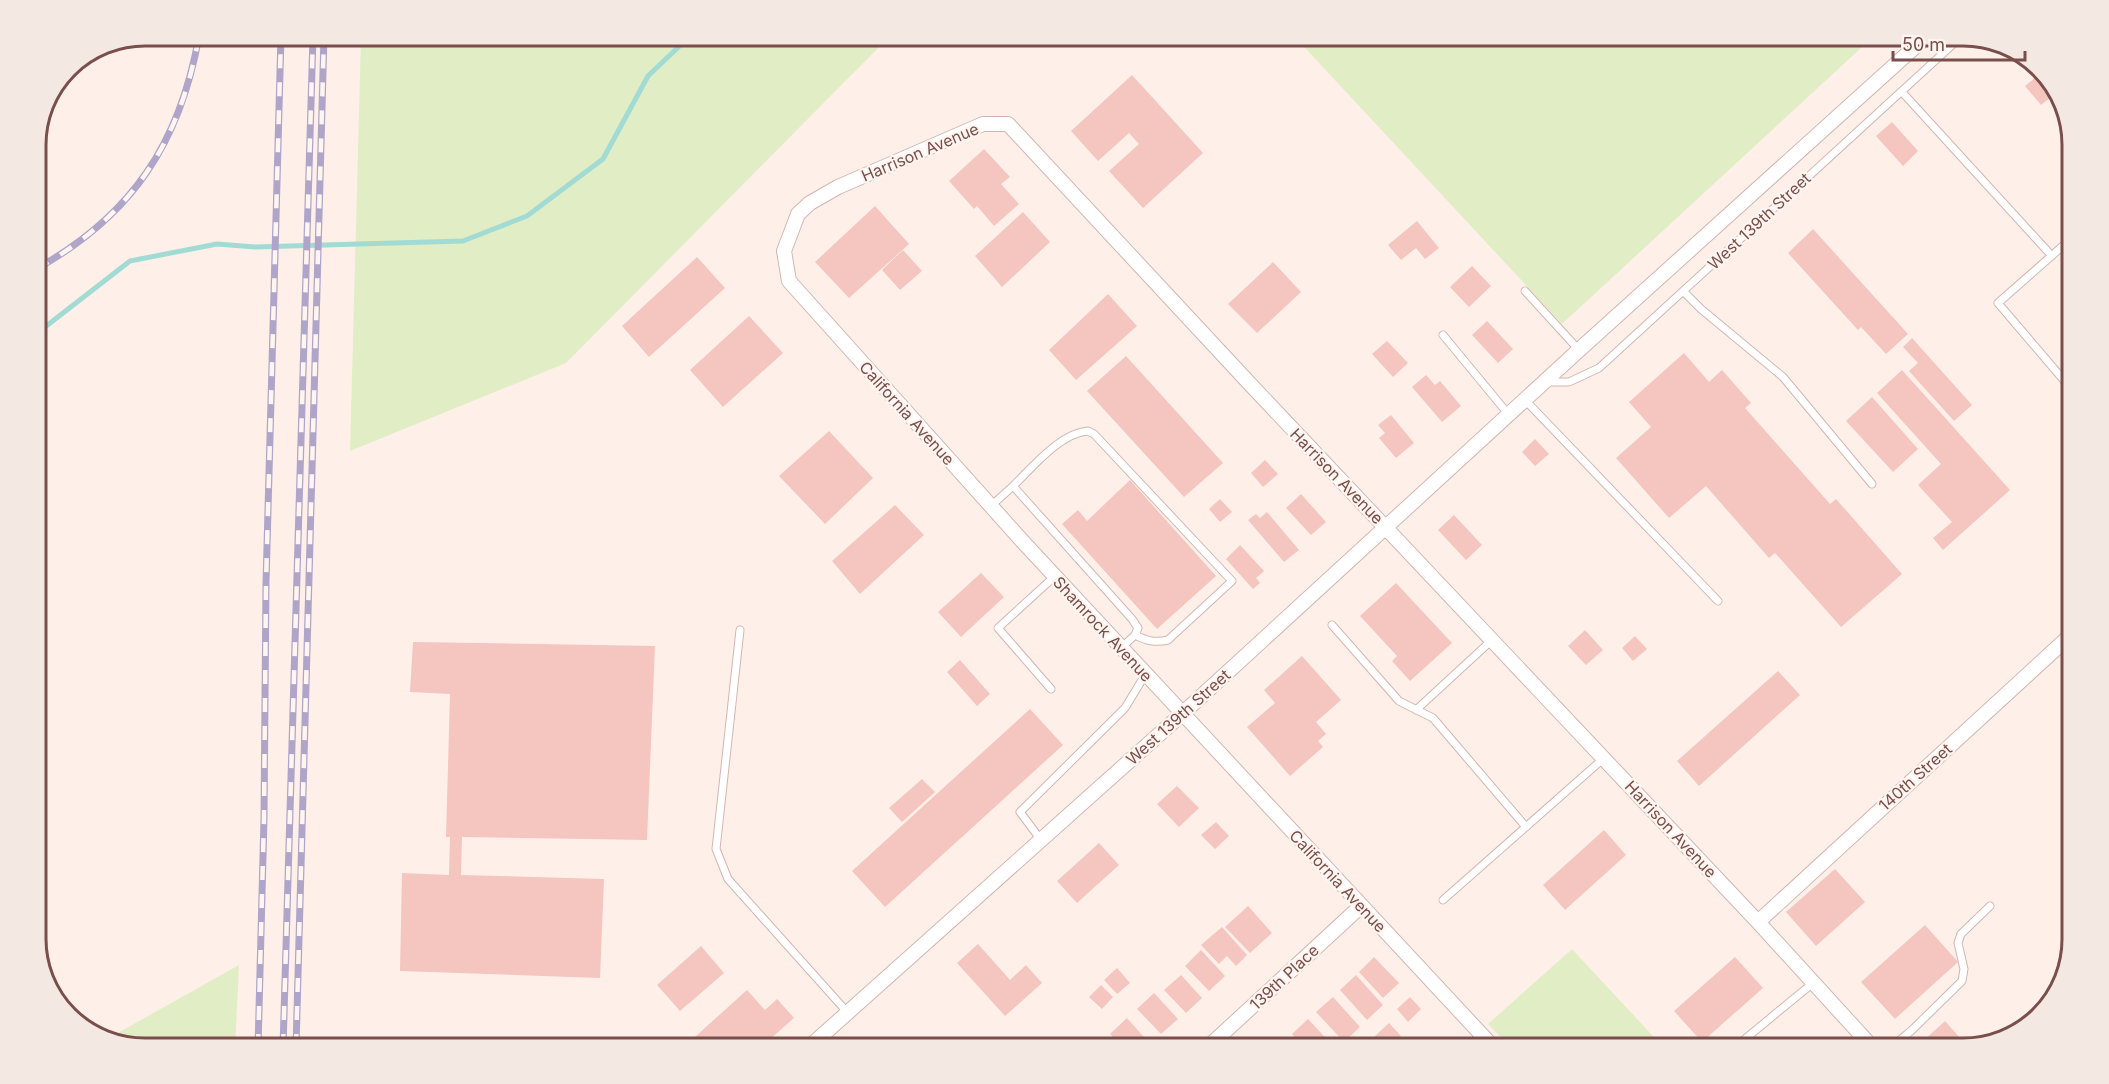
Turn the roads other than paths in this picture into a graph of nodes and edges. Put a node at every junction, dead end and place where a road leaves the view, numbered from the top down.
1 (1916, 46) edge
2 (1951, 46) edge
3 (1902, 92) junction
4 (2062, 247) edge
5 (2052, 256) junction
6 (789, 281) joint
7 (1525, 291) dead end
8 (1683, 291) junction
9 (1443, 335) dead end
10 (1579, 350) junction
11 (2062, 378) edge
12 (1545, 382) junction
13 (1525, 400) junction
14 (1509, 415) junction
15 (1872, 484) dead end
16 (1013, 486) junction
17 (991, 506) junction
18 (1386, 528) junction
19 (1024, 544) joint
20 (1054, 577) junction
21 (1718, 601) dead end
22 (1332, 624) dead end
23 (740, 630) dead end
24 (1135, 635) junction
25 (1492, 640) junction
26 (2062, 643) edge
27 (1121, 648) junction
28 (1145, 675) junction
29 (1051, 689) dead end
30 (1416, 710) junction
31 (1182, 714) junction
32 (1604, 758) junction
33 (1526, 827) junction
34 (1041, 840) junction
35 (1443, 900) dead end
36 (1361, 906) junction
37 (1990, 906) dead end
38 (1758, 922) junction
39 (1813, 983) junction
40 (848, 1012) junction
41 (820, 1037) edge
42 (1219, 1037) edge
43 (1484, 1037) edge
44 (1747, 1037) edge
45 (1863, 1037) edge
46 (1904, 1037) edge

1 - 10 street, West 139th Street
2 - 3 lane, West 139th Street
3 - 5 lane
3 - 8 lane, West 139th Street
4 - 5 lane
5 - 11 lane
6 - 17 street, California Avenue
6 - 18 street, Harrison Avenue
7 - 10 lane
8 - 12 lane, West 139th Street
8 - 15 lane
9 - 14 lane
10 - 12 street, West 139th Street
12 - 13 street, West 139th Street
13 - 14 street, West 139th Street
13 - 21 lane
14 - 18 street, West 139th Street
16 - 17 lane
16 - 24 lane
16 - 24 lane
17 - 19 street, California Avenue
18 - 25 street, Harrison Avenue
18 - 31 street, West 139th Street
19 - 20 street, Shamrock Avenue
20 - 27 street, Shamrock Avenue
20 - 29 lane
22 - 30 lane
23 - 40 lane
24 - 27 lane
25 - 30 lane
25 - 32 street, Harrison Avenue
26 - 38 street, 140th Street
27 - 28 street, Shamrock Avenue
28 - 31 street, Shamrock Avenue
28 - 34 lane
30 - 33 lane
31 - 34 street, West 139th Street
31 - 36 street, California Avenue
32 - 33 lane
32 - 38 street, Harrison Avenue
33 - 35 lane
34 - 40 street, West 139th Street
36 - 42 street, 139th Place
36 - 43 street, California Avenue
37 - 46 lane
38 - 39 street, Harrison Avenue
39 - 44 lane
39 - 45 street, Harrison Avenue
40 - 41 street, West 139th Street

